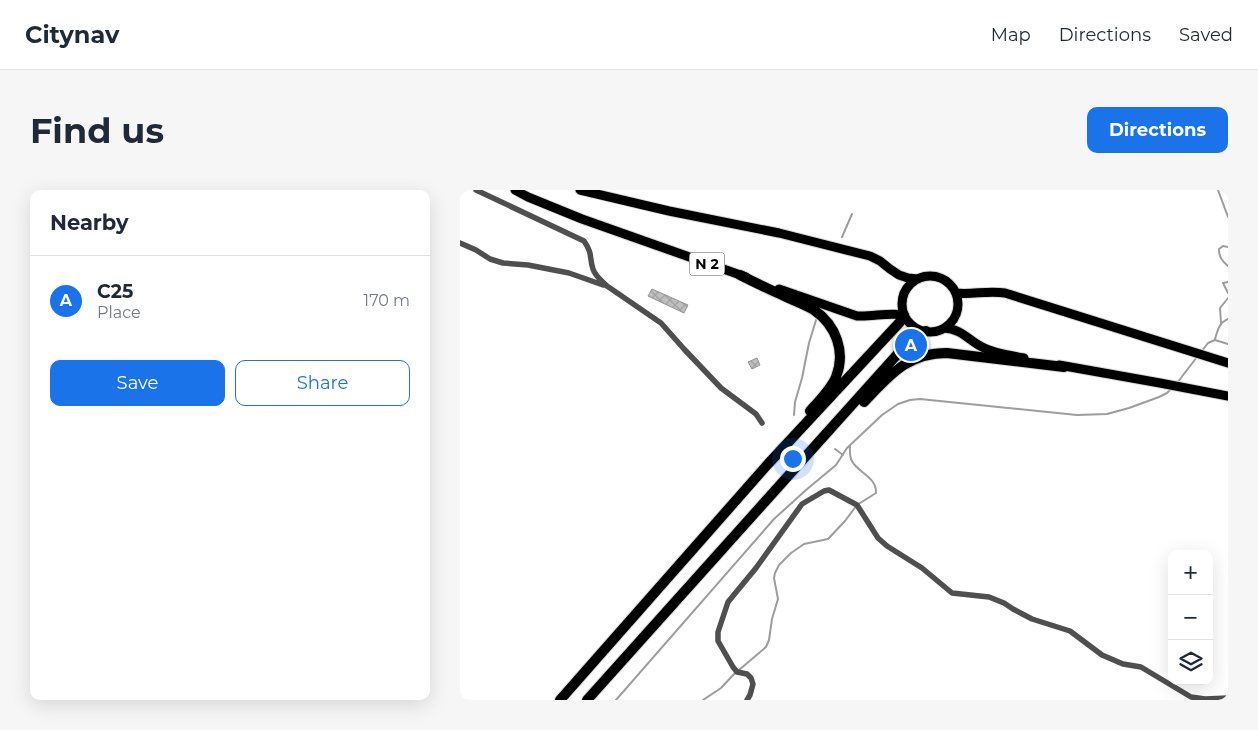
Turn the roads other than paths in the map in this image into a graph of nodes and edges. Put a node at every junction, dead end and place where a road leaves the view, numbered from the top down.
1 (476, 190) edge
2 (514, 190) edge
3 (580, 190) edge
4 (460, 243) edge
5 (740, 275) junction
6 (918, 279) junction
7 (606, 286) junction
8 (956, 294) junction
9 (904, 315) junction
10 (944, 328) junction
11 (926, 331) junction
12 (1224, 361) edge
13 (1064, 367) junction
14 (1228, 396) edge
15 (762, 423) dead end
16 (768, 464) junction
17 (785, 480) junction
18 (1228, 698) edge
19 (560, 700) edge
20 (587, 700) edge
21 (747, 700) edge

1 - 7 street
2 - 5 main road, N 2
3 - 6 main road
4 - 7 street
5 - 9 main road, N 2
5 - 16 highway
6 - 8 main road
6 - 9 main road
7 - 15 street
8 - 10 main road
8 - 12 main road
9 - 11 main road
9 - 16 highway
10 - 11 main road
10 - 13 main road
11 - 17 highway
13 - 14 main road
13 - 17 highway
16 - 19 highway
17 - 20 highway
18 - 21 street

